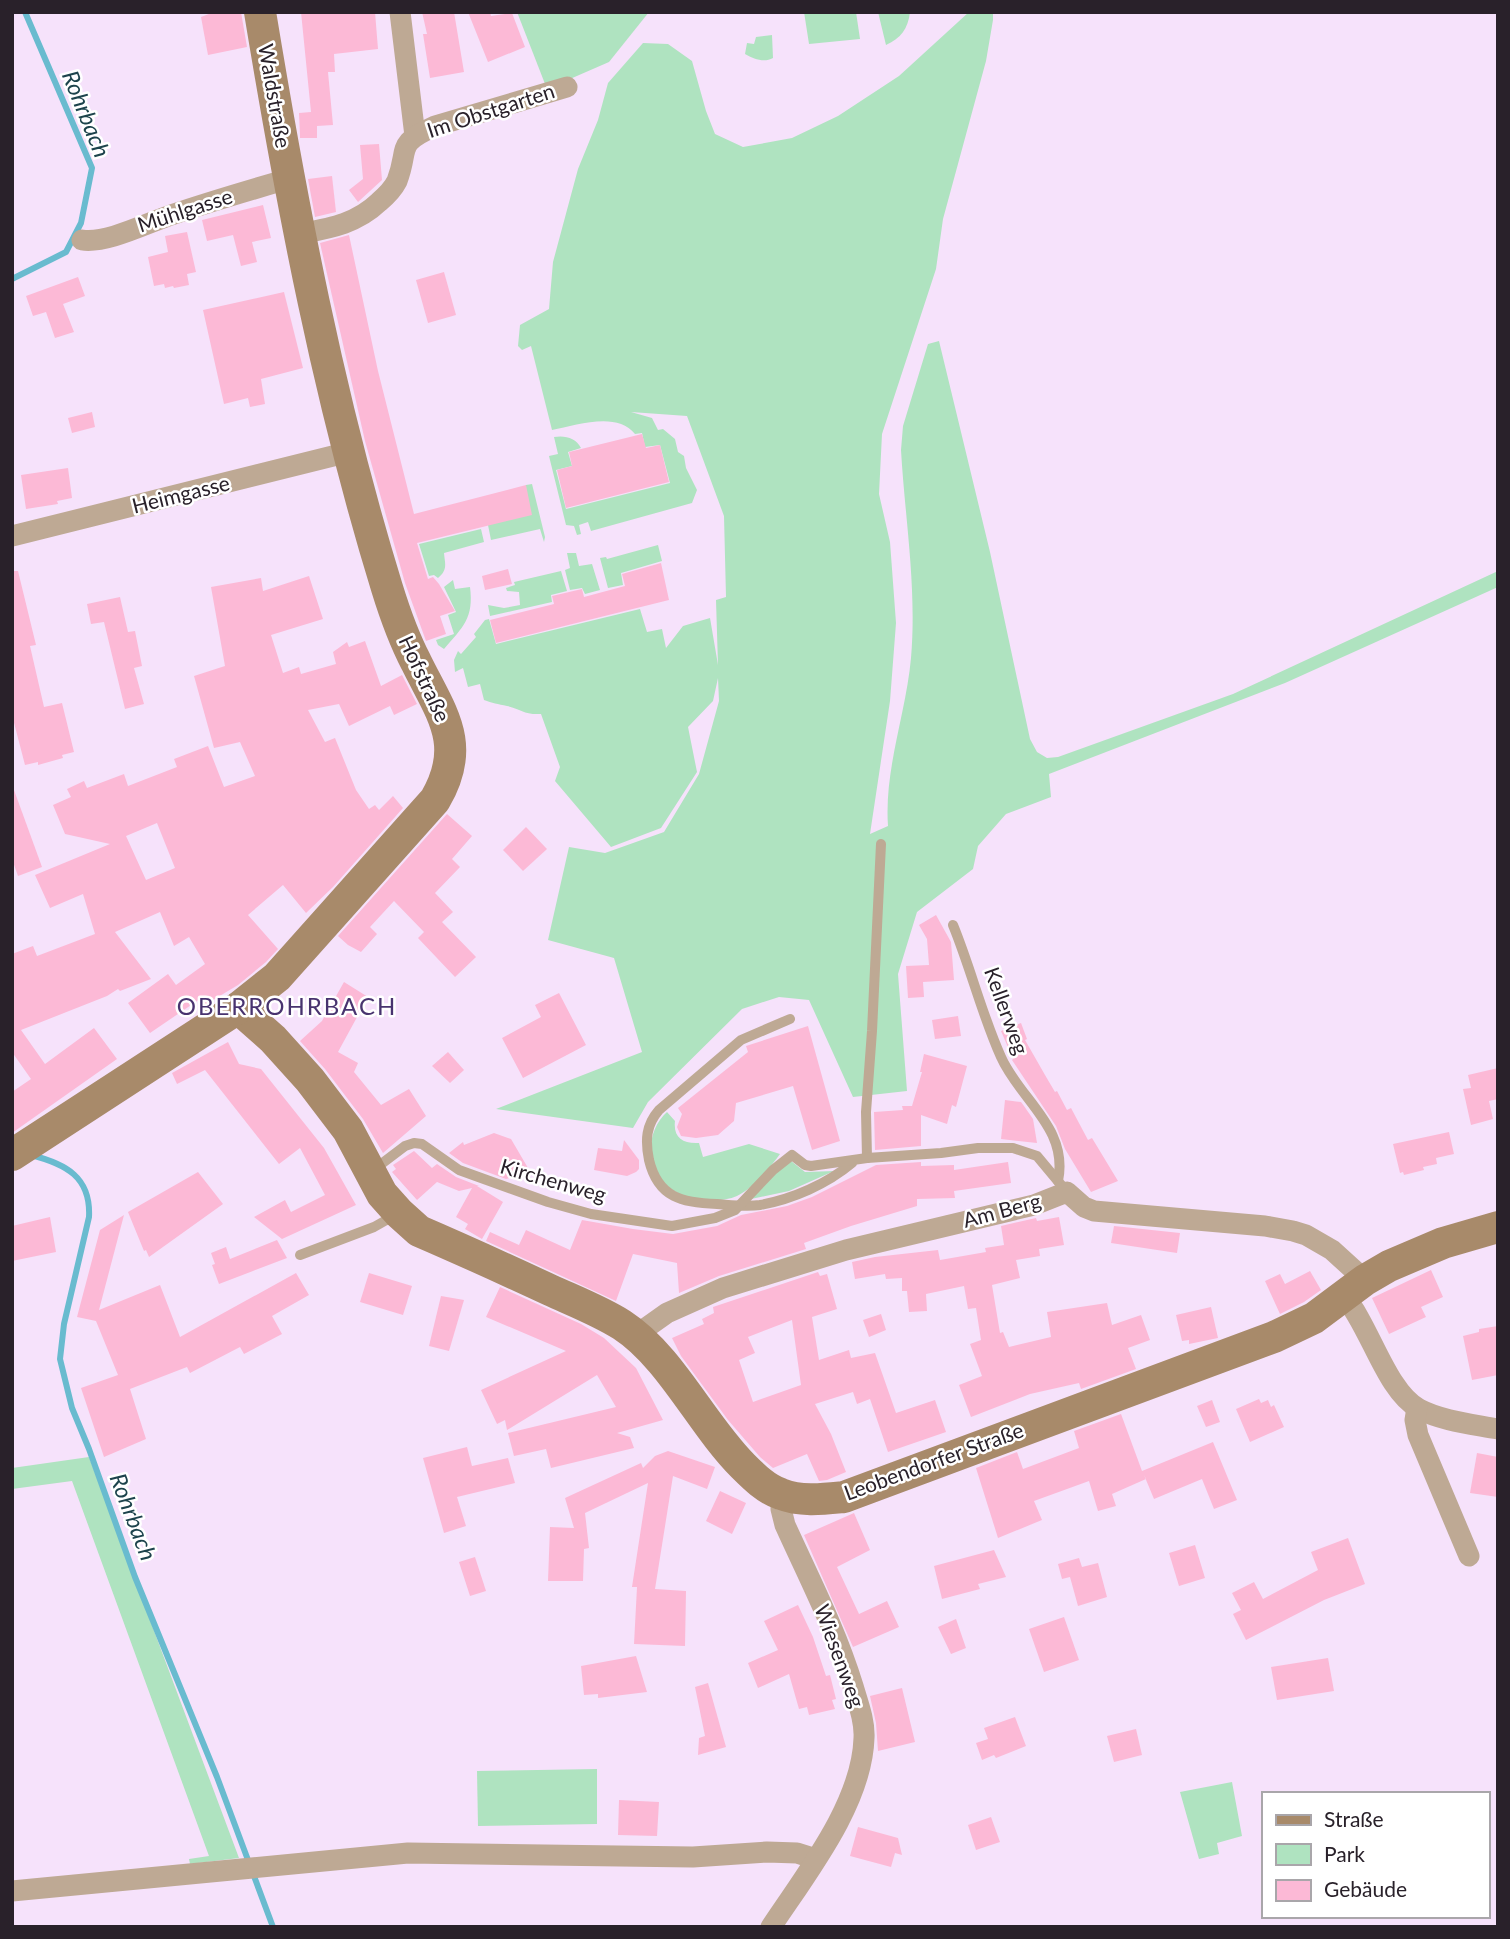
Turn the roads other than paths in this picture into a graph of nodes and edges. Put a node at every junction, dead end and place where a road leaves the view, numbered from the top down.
1 (260, 12) edge
2 (400, 12) edge
3 (566, 87) dead end
4 (415, 136) junction
5 (288, 179) junction
6 (299, 234) junction
7 (82, 240) dead end
8 (349, 452) junction
9 (12, 536) edge
10 (881, 844) dead end
11 (953, 925) dead end
12 (238, 1009) junction
13 (790, 1019) dead end
14 (22, 1149) edge
15 (867, 1158) junction
16 (854, 1161) junction
17 (370, 1172) junction
18 (1062, 1186) junction
19 (740, 1205) junction
20 (399, 1213) junction
21 (1498, 1227) edge
22 (300, 1255) dead end
23 (1354, 1288) junction
24 (636, 1335) junction
25 (1417, 1408) junction
26 (1498, 1429) edge
27 (781, 1494) junction
28 (1469, 1556) dead end
29 (816, 1859) junction
30 (12, 1891) edge
31 (771, 1927) edge

1 - 5 main road, Waldstraße
2 - 4 street, Im Obstgarten
3 - 4 street, Im Obstgarten
4 - 6 street, Im Obstgarten
5 - 6 main road, Hofstraße
5 - 7 street, Mühlgasse
6 - 8 main road, Hofstraße
8 - 9 street, Heimgasse
8 - 12 main road, Hofstraße
10 - 15 lane
11 - 18 lane, Kellerweg
12 - 14 main road, Hofstraße
12 - 17 main road, Leobendorfer Straße
13 - 19 lane, Kirchenweg
15 - 16 lane, Kirchenweg
15 - 18 lane, Kirchenweg
16 - 19 lane, Kirchenweg
16 - 19 lane, Kirchenweg
17 - 19 lane, Kirchenweg
17 - 20 main road, Leobendorfer Straße
18 - 23 street, Am Berg
18 - 24 street, Am Berg
20 - 22 lane
20 - 24 main road, Leobendorfer Straße
21 - 23 main road, Leobendorfer Straße
23 - 25 street, Am Berg
23 - 27 main road, Leobendorfer Straße
24 - 27 main road, Leobendorfer Straße
25 - 26 street
25 - 28 street
27 - 29 street, Wiesenweg
29 - 30 street
29 - 31 street, Wiesenweg

